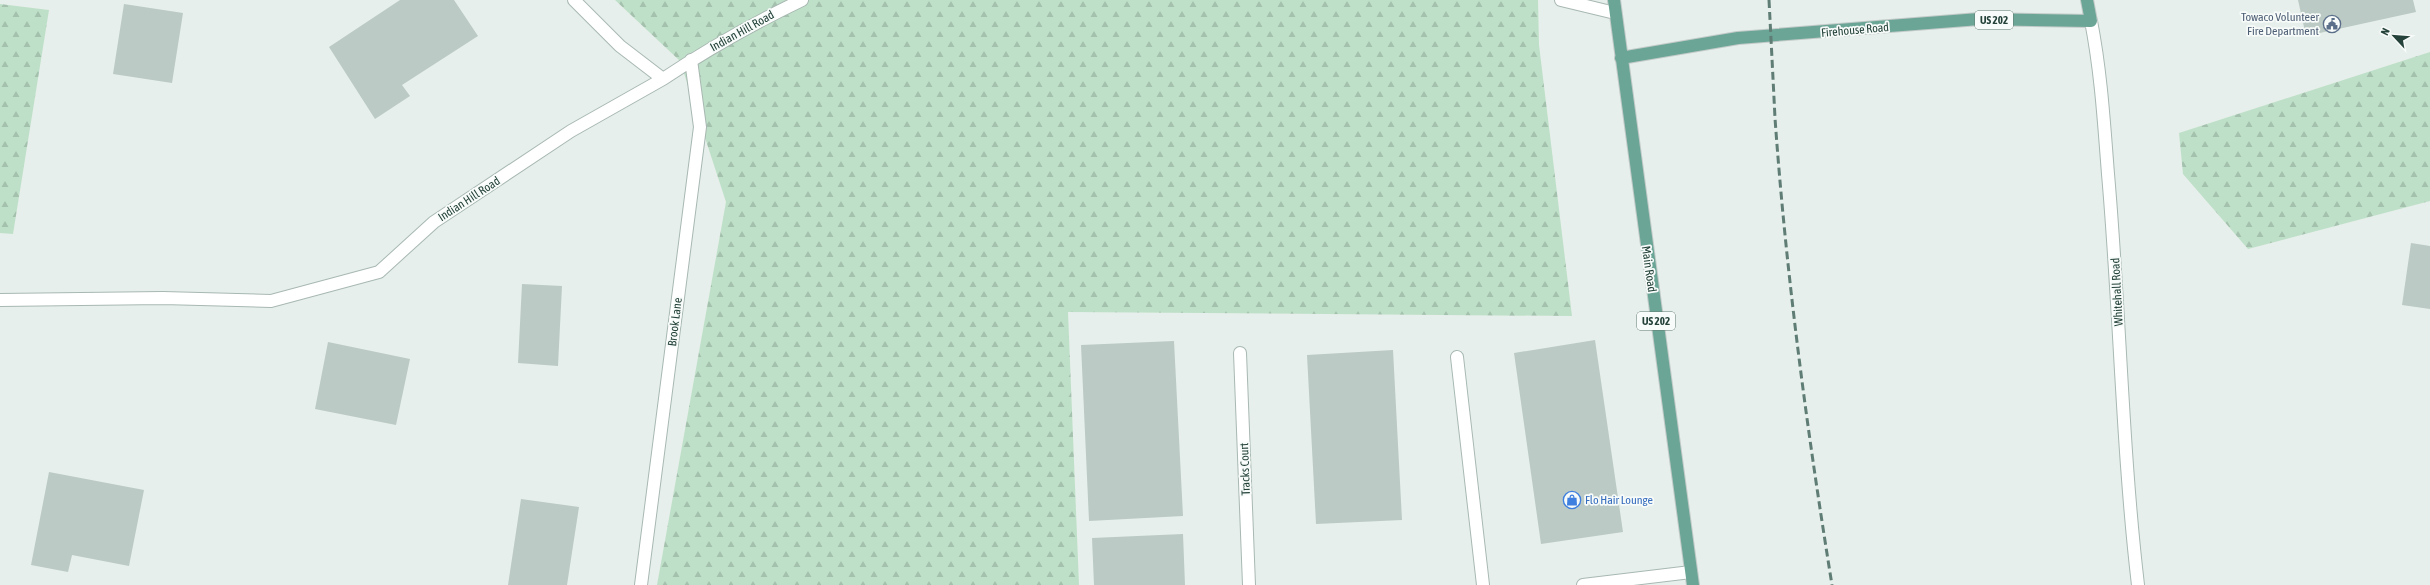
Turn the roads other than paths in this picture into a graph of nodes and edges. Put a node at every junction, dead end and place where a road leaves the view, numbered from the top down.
1 (574, 0) edge
2 (802, 0) edge
3 (1561, 0) edge
4 (1614, 0) edge
5 (2087, 0) edge
6 (1616, 13) junction
7 (2091, 21) junction
8 (1621, 58) junction
9 (691, 60) junction
10 (664, 79) junction
11 (0, 300) edge
12 (1240, 353) dead end
13 (1457, 357) dead end
14 (1691, 572) junction
15 (641, 585) edge
16 (1249, 585) edge
17 (1483, 585) edge
18 (1583, 585) edge
19 (1693, 585) edge
20 (2138, 585) edge

1 - 10 street
2 - 9 street, Indian Hill Road
3 - 6 street
4 - 6 main road, Main Road
5 - 7 main road, Whitehall Road
6 - 8 main road, Main Road
7 - 8 main road, Firehouse Road / US 202
7 - 20 street, Whitehall Road
8 - 14 main road, Main Road / US 202
9 - 10 street, Indian Hill Road
9 - 15 street, Brook Lane
10 - 11 street, Indian Hill Road
12 - 16 street, Tracks Court
13 - 17 street
14 - 18 street
14 - 19 main road, Main Road / US 202

